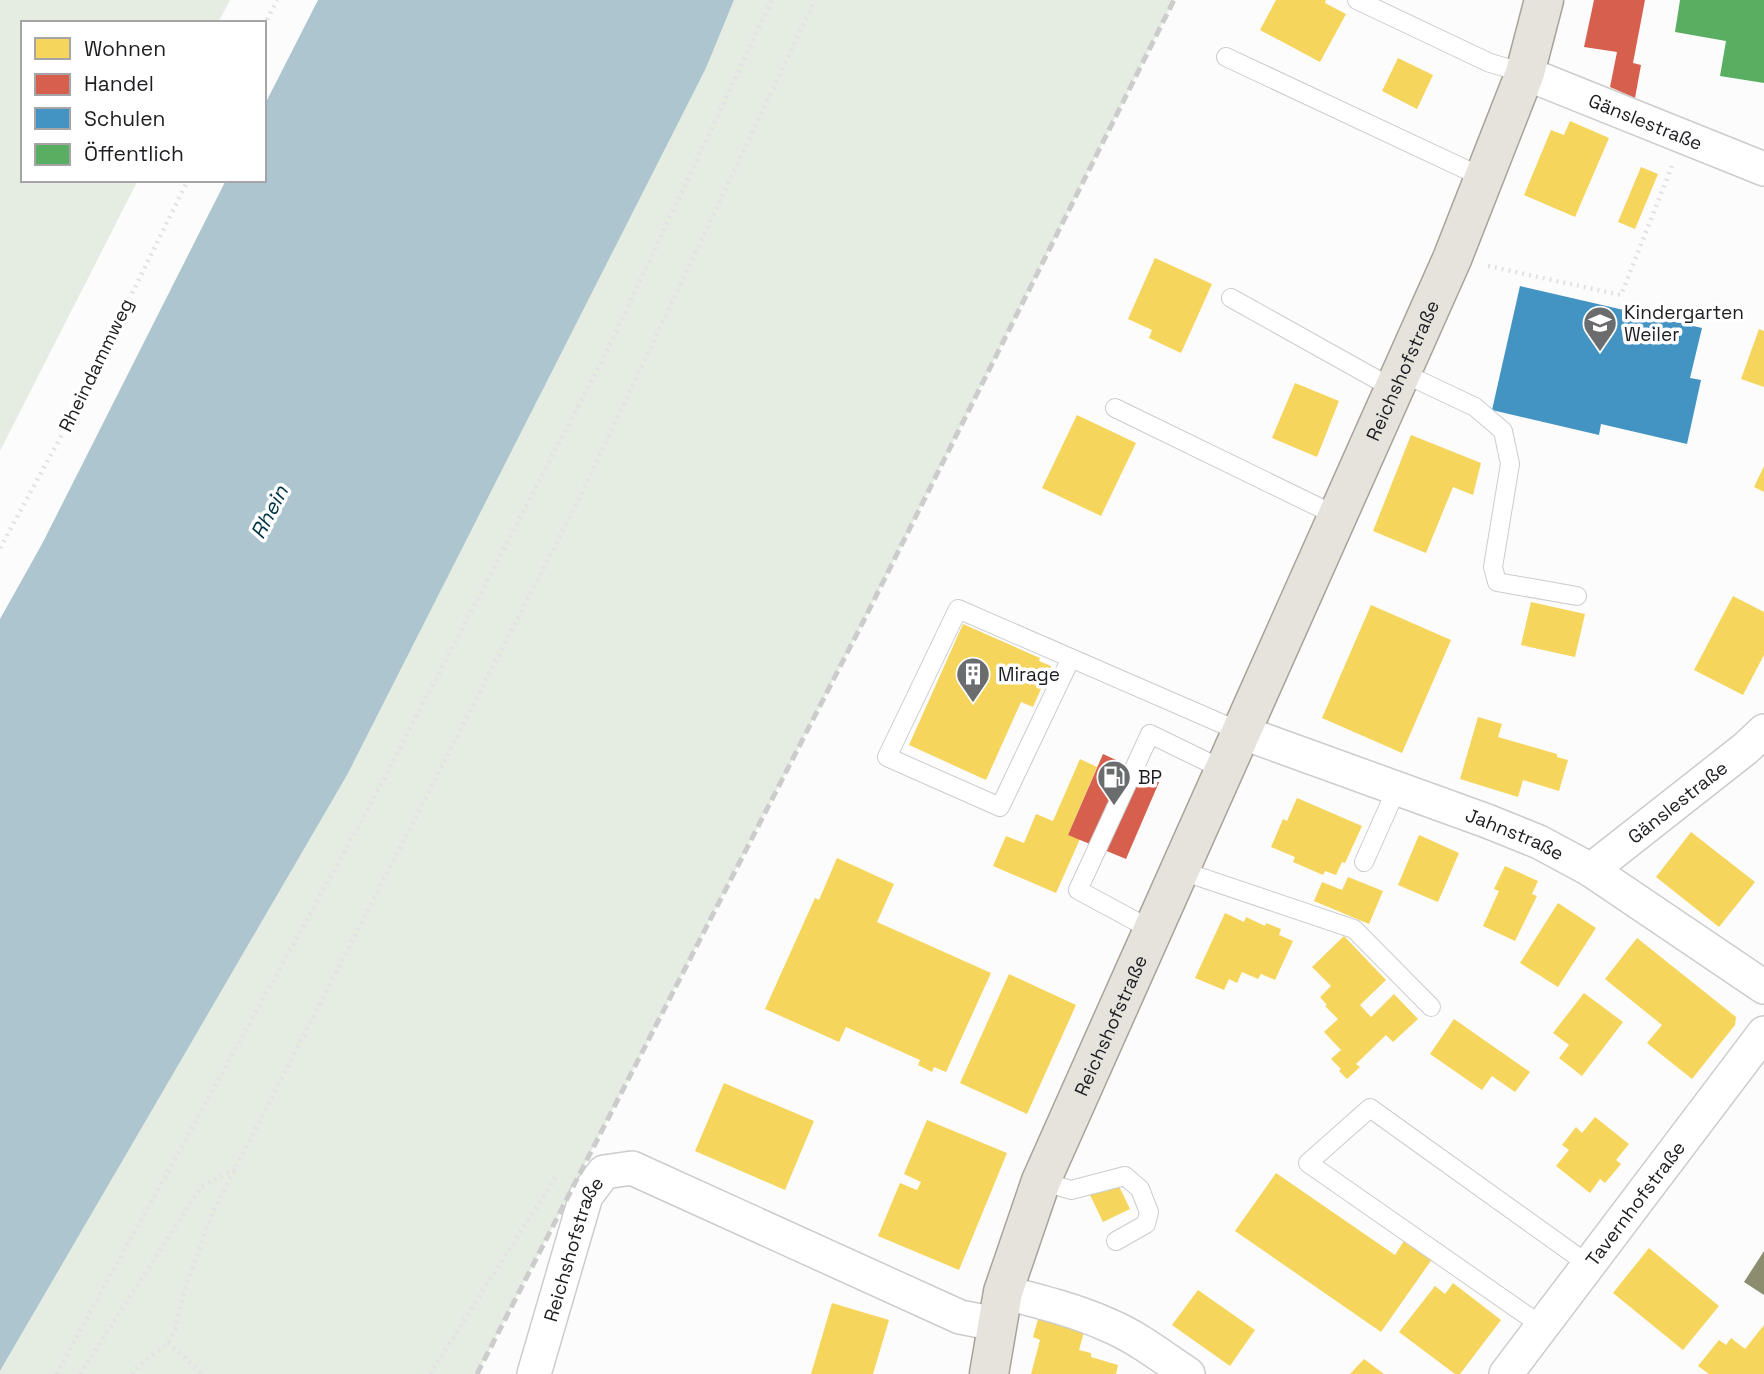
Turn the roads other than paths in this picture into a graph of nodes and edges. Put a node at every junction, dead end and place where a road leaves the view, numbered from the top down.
1 (1357, 0) edge
2 (1544, 0) edge
3 (1226, 57) dead end
4 (1525, 73) junction
5 (1764, 169) edge
6 (1484, 178) junction
7 (1231, 298) dead end
8 (1398, 381) junction
9 (1115, 408) dead end
10 (1337, 516) junction
11 (1577, 596) dead end
12 (1071, 659) junction
13 (1764, 731) edge
14 (1241, 732) junction
15 (1224, 770) junction
16 (1397, 788) junction
17 (1364, 862) dead end
18 (1179, 870) junction
19 (1591, 870) junction
20 (1153, 930) junction
21 (1764, 987) edge
22 (1431, 1007) dead end
23 (1764, 1033) edge
24 (1041, 1181) junction
25 (1116, 1241) dead end
26 (1589, 1265) junction
27 (1000, 1308) junction
28 (1542, 1326) junction
29 (534, 1374) edge
30 (989, 1374) edge
31 (1188, 1374) edge
32 (1506, 1374) edge

1 - 4 lane
2 - 4 main road, Reichshofstraße
3 - 6 lane
4 - 5 street, Gänslestraße
4 - 6 main road, Reichshofstraße
6 - 8 main road, Reichshofstraße
7 - 8 lane
8 - 10 main road, Reichshofstraße
8 - 11 lane
9 - 10 lane
10 - 14 main road, Reichshofstraße
12 - 12 lane
12 - 14 lane
13 - 19 street, Gänslestraße
14 - 15 main road, Reichshofstraße
14 - 16 street, Jahnstraße
15 - 18 main road, Reichshofstraße
15 - 20 lane
16 - 17 lane
16 - 19 street, Jahnstraße
18 - 20 main road, Reichshofstraße
18 - 22 lane
19 - 21 street, Jahnstraße
20 - 24 main road, Reichshofstraße
23 - 26 street, Tavernhofstraße
24 - 25 lane
24 - 27 main road, Reichshofstraße
26 - 28 street, Tavernhofstraße
26 - 28 lane
27 - 29 street, Reichshofstraße
27 - 30 main road, Reichshofstraße
27 - 31 street
28 - 32 street, Tavernhofstraße

